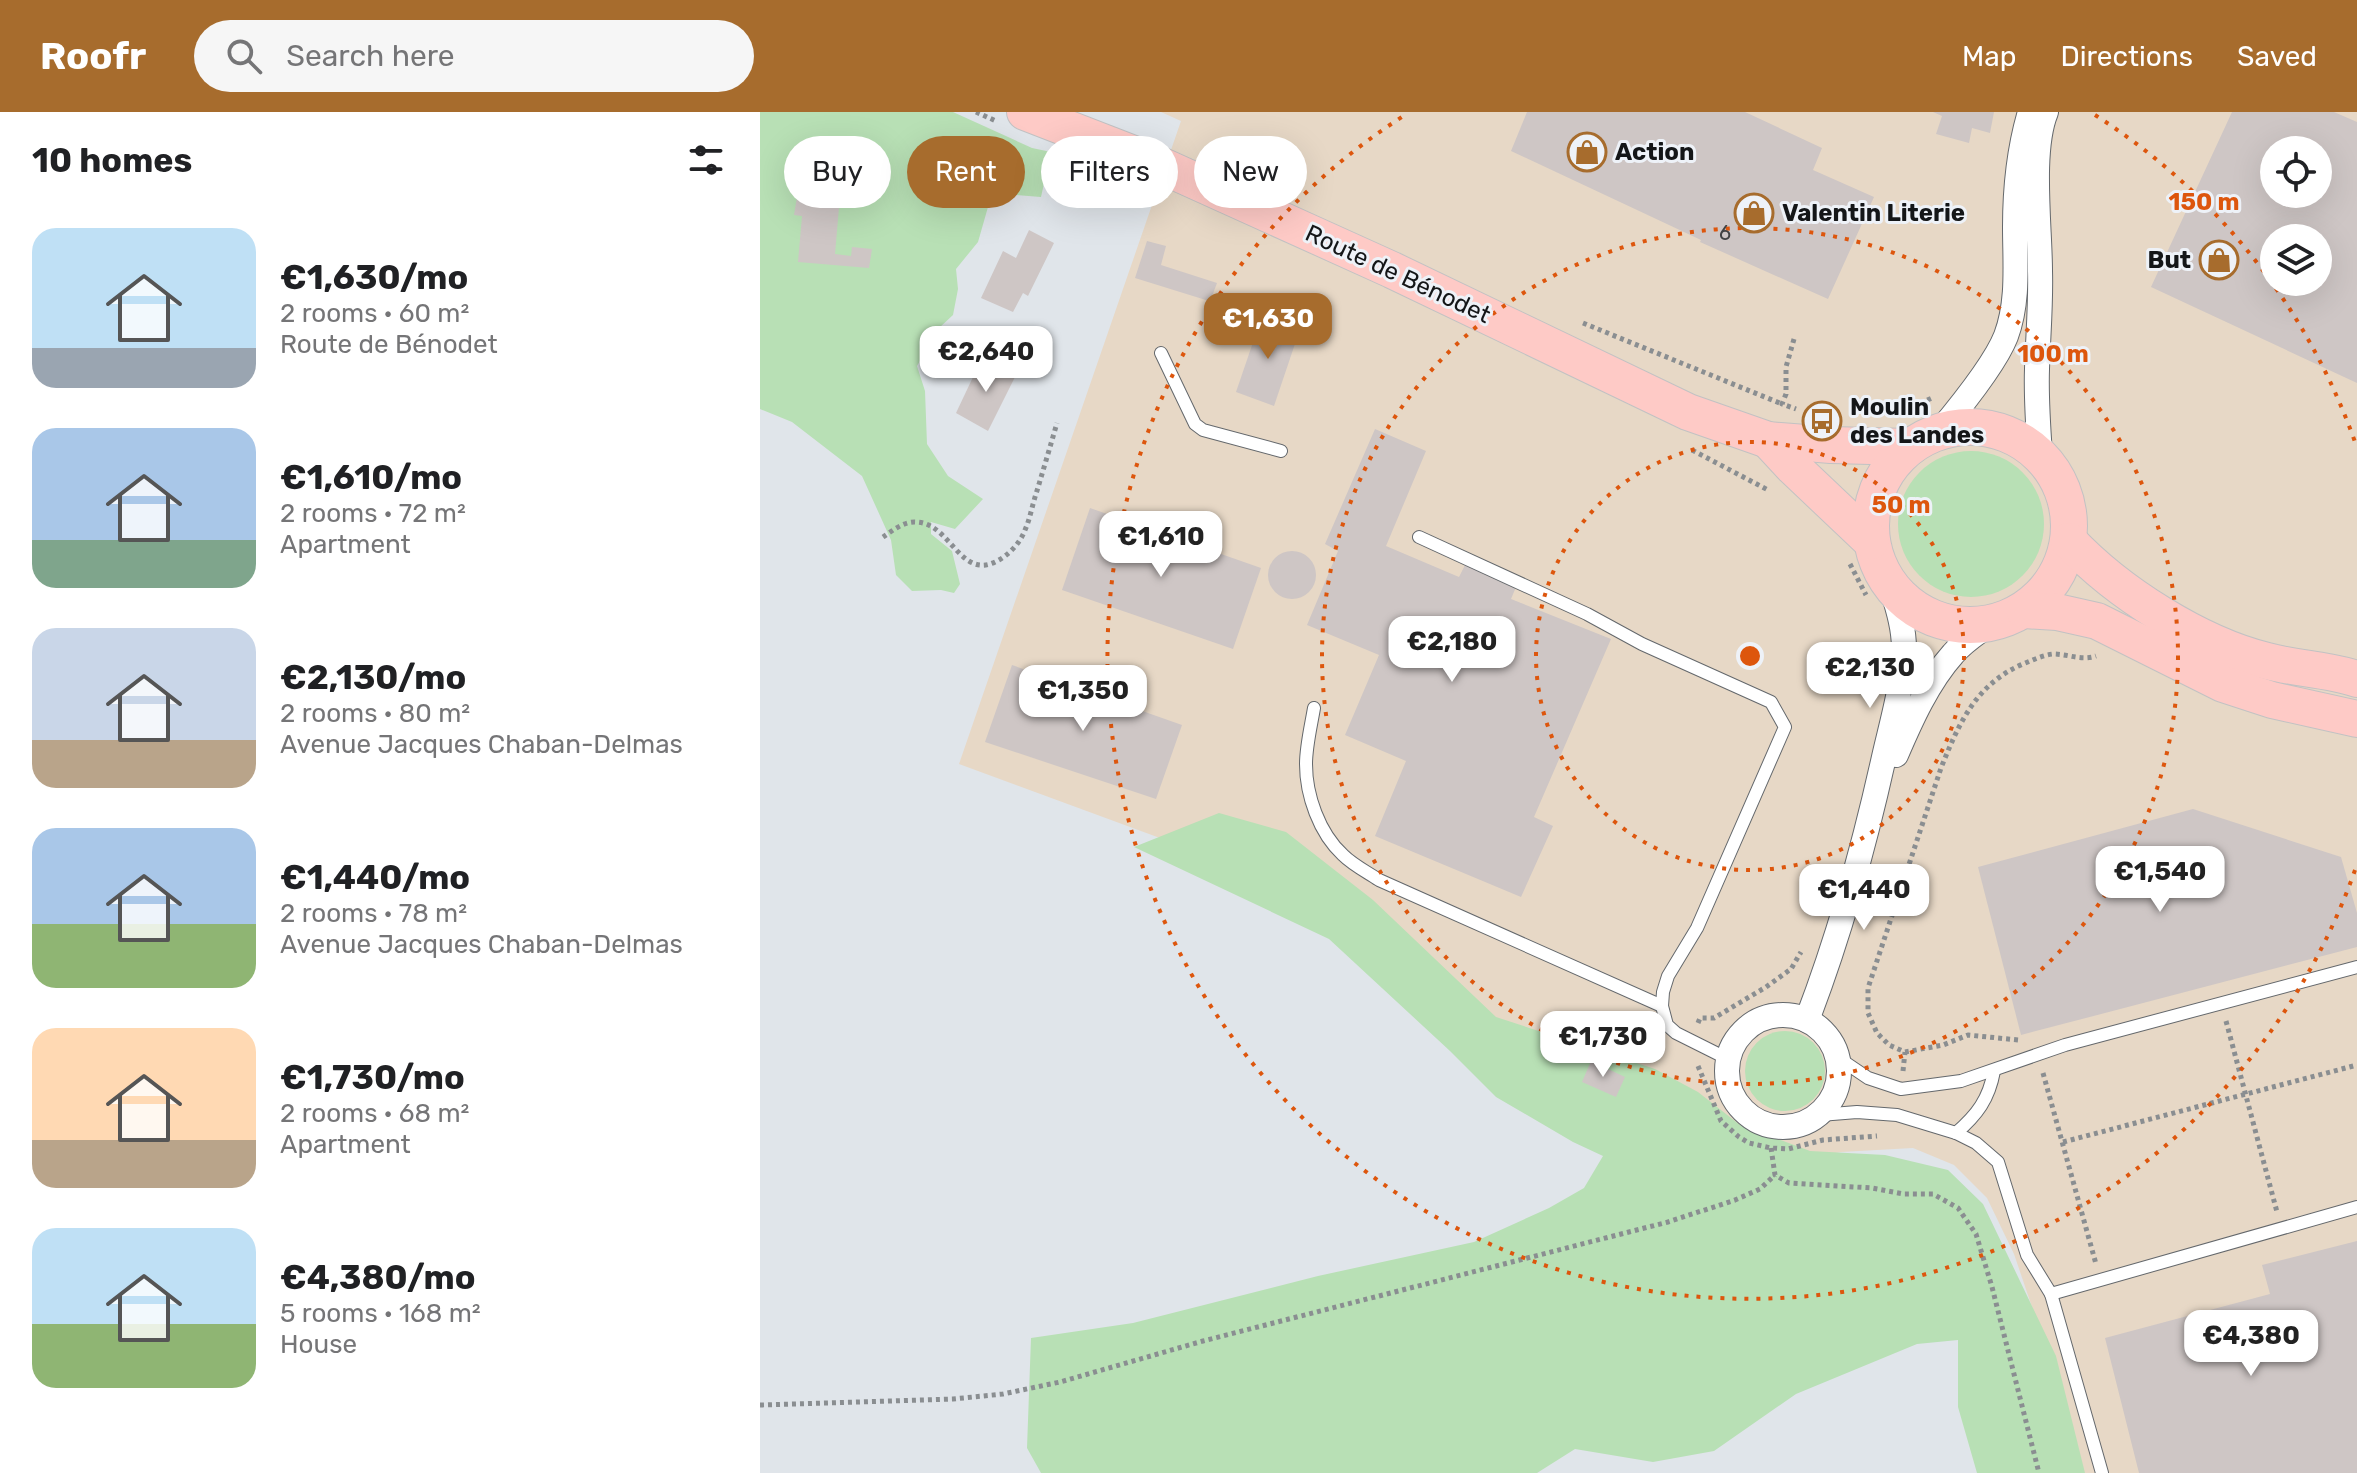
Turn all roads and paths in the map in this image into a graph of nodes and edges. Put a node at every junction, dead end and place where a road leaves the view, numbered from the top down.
1 (1025, 112) edge
2 (2030, 112) edge
3 (2046, 112) edge
4 (1794, 339) dead end
5 (1161, 353) dead end
6 (1810, 414) dead end
7 (1057, 423) dead end
8 (1925, 439) junction
9 (1768, 440) junction
10 (1281, 451) dead end
11 (2040, 454) junction
12 (883, 537) dead end
13 (1419, 537) dead end
14 (2069, 541) junction
15 (1860, 549) junction
16 (1882, 597) junction
17 (2024, 610) junction
18 (1988, 625) junction
19 (2117, 631) junction
20 (2357, 679) edge
21 (1314, 708) dead end
22 (2357, 719) edge
23 (1869, 828) junction
24 (1806, 943) dead end
25 (2357, 967) edge
26 (2222, 1003) junction
27 (1662, 1006) junction
28 (1807, 1020) junction
29 (1692, 1040) junction
30 (1905, 1052) junction
31 (2038, 1055) junction
32 (1837, 1057) junction
33 (1728, 1059) junction
34 (2357, 1065) edge
35 (1994, 1071) junction
36 (1901, 1089) junction
37 (2245, 1094) junction
38 (1820, 1115) junction
39 (1897, 1115) junction
40 (1956, 1133) junction
41 (2063, 1142) junction
42 (1771, 1148) junction
43 (1775, 1175) junction
44 (2357, 1207) edge
45 (2281, 1229) junction
46 (2100, 1280) junction
47 (2051, 1294) junction
48 (760, 1405) edge
49 (2039, 1473) edge
50 (2102, 1473) edge

1 - 9 main road, Route de Bénodet
2 - 8 street
3 - 11 street
4 - 6 path
5 - 10 lane
7 - 12 path
8 - 9 main road, Route de Bénodet
8 - 11 main road
8 - 15 main road
9 - 15 main road, Route de Bénodet
11 - 14 main road
13 - 27 lane
14 - 17 main road
14 - 20 main road
15 - 16 main road
15 - 16 path
16 - 18 main road
16 - 23 street
17 - 18 main road
17 - 19 main road
18 - 23 street
19 - 22 main road
19 - 30 path
21 - 27 lane
23 - 28 street
24 - 29 path
25 - 26 lane
26 - 31 lane
26 - 37 path
27 - 29 lane
28 - 32 street
28 - 33 street
29 - 33 lane
29 - 42 path
30 - 31 path
30 - 36 path
31 - 35 lane
31 - 41 path
32 - 36 lane
32 - 38 street
33 - 38 street
34 - 37 path
35 - 36 lane
35 - 40 lane
37 - 41 path
37 - 45 path
38 - 39 lane
39 - 40 lane
39 - 42 path
40 - 47 lane
41 - 46 path
42 - 43 path
43 - 48 path
43 - 49 path
44 - 45 lane
45 - 46 lane
46 - 47 lane
47 - 50 lane

